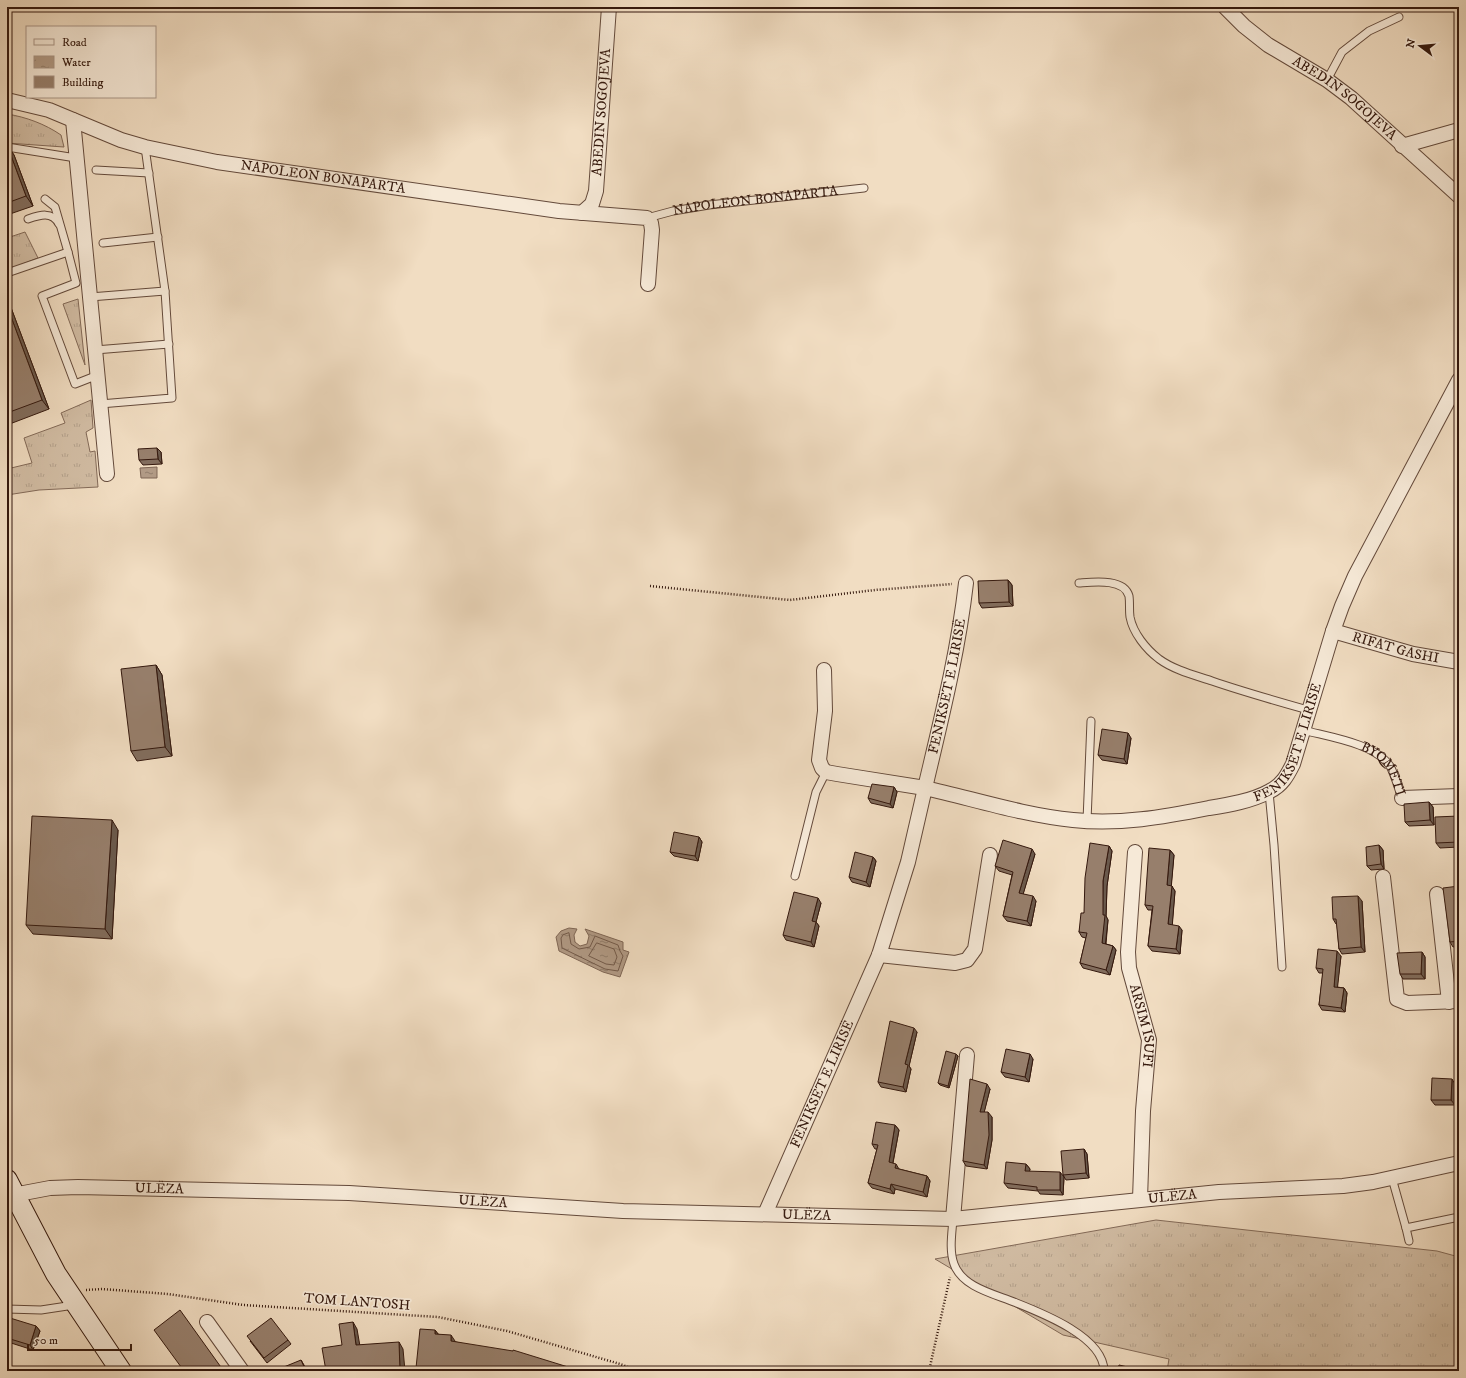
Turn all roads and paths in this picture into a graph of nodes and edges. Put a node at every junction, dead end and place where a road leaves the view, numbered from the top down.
1 (609, 7) edge
2 (1225, 7) edge
3 (1399, 17) dead end
4 (1327, 80) junction
5 (7, 100) edge
6 (73, 120) junction
7 (1459, 130) edge
8 (7, 146) edge
9 (1402, 146) junction
10 (144, 147) junction
11 (76, 158) junction
12 (96, 170) dead end
13 (149, 173) junction
14 (864, 188) dead end
15 (1459, 196) edge
16 (45, 199) dead end
17 (582, 213) junction
18 (647, 218) junction
19 (28, 219) dead end
20 (62, 230) junction
21 (158, 237) junction
22 (103, 243) dead end
23 (68, 252) junction
24 (7, 273) edge
25 (648, 284) dead end
26 (165, 291) junction
27 (90, 297) junction
28 (169, 344) junction
29 (95, 350) junction
30 (98, 375) junction
31 (1459, 380) edge
32 (100, 404) junction
33 (107, 474) dead end
34 (1079, 583) dead end
35 (966, 584) joint
36 (650, 586) dead end
37 (1333, 631) junction
38 (1459, 662) edge
39 (824, 670) dead end
40 (1308, 710) junction
41 (1091, 721) dead end
42 (1303, 730) junction
43 (826, 772) junction
44 (925, 788) junction
45 (1269, 792) junction
46 (1459, 796) edge
47 (1402, 798) joint
48 (1087, 821) junction
49 (1135, 852) dead end
50 (990, 855) dead end
51 (795, 876) dead end
52 (1382, 877) dead end
53 (1437, 894) dead end
54 (879, 955) junction
55 (1282, 967) dead end
56 (1454, 1001) edge
57 (967, 1055) dead end
58 (1459, 1163) edge
59 (1392, 1178) junction
60 (9, 1190) edge
61 (1140, 1199) junction
62 (765, 1214) junction
63 (1459, 1217) edge
64 (953, 1219) junction
65 (1406, 1228) junction
66 (1409, 1241) dead end
67 (951, 1253) junction
68 (73, 1299) junction
69 (7, 1309) edge
70 (207, 1322) dead end
71 (121, 1371) edge
72 (242, 1371) edge
73 (638, 1371) edge
74 (929, 1371) edge
75 (1104, 1371) edge

1 - 17 street, ABEDIN SOGOJEVA
2 - 4 street, ABEDIN SOGOJEVA
3 - 4 lane
4 - 9 street, ABEDIN SOGOJEVA
5 - 6 street, NAPOLEON BONAPARTA
6 - 10 street, NAPOLEON BONAPARTA
6 - 11 street
7 - 9 street
8 - 11 lane
9 - 15 street, ABEDIN SOGOJEVA
10 - 13 lane
10 - 17 street, NAPOLEON BONAPARTA
11 - 27 street
12 - 13 lane
13 - 21 lane
14 - 18 lane, NAPOLEON BONAPARTA
16 - 20 lane
17 - 18 street, NAPOLEON BONAPARTA
18 - 25 street
19 - 20 lane
20 - 23 lane
21 - 22 lane
21 - 26 lane
23 - 24 lane
23 - 30 lane
26 - 27 lane
26 - 28 lane
27 - 29 street
28 - 29 lane
28 - 32 lane
29 - 30 street
30 - 32 street
31 - 37 street, FENIKSËT E LIRISË
32 - 33 street
34 - 40 lane
35 - 36 path
35 - 44 street, FENIKSËT E LIRISË
37 - 38 street, RIFAT GASHI
37 - 40 street, FENIKSËT E LIRISË
39 - 43 street
40 - 42 street, FENIKSËT E LIRISË
41 - 48 lane
42 - 45 street, FENIKSËT E LIRISË
42 - 47 lane, BYQMETI
43 - 44 street
43 - 51 lane
44 - 48 street, FENIKSËT E LIRISË
44 - 54 street, FENIKSËT E LIRISË
45 - 48 street, FENIKSËT E LIRISË
45 - 55 lane
46 - 47 street, BYQMETI
49 - 61 street, ARSIM ISUFI
50 - 54 street
52 - 56 street
53 - 56 street
54 - 62 street, FENIKSËT E LIRISË
57 - 64 street
58 - 59 street, ULËZA
59 - 61 street, ULËZA
59 - 65 lane
60 - 62 street, ULËZA
60 - 68 street
61 - 64 street, ULËZA
62 - 64 street, ULËZA
63 - 65 lane
64 - 67 lane
65 - 66 lane
67 - 74 path
67 - 75 lane
68 - 69 lane
68 - 71 street
68 - 73 path, TOM LANTOSH
70 - 72 street

